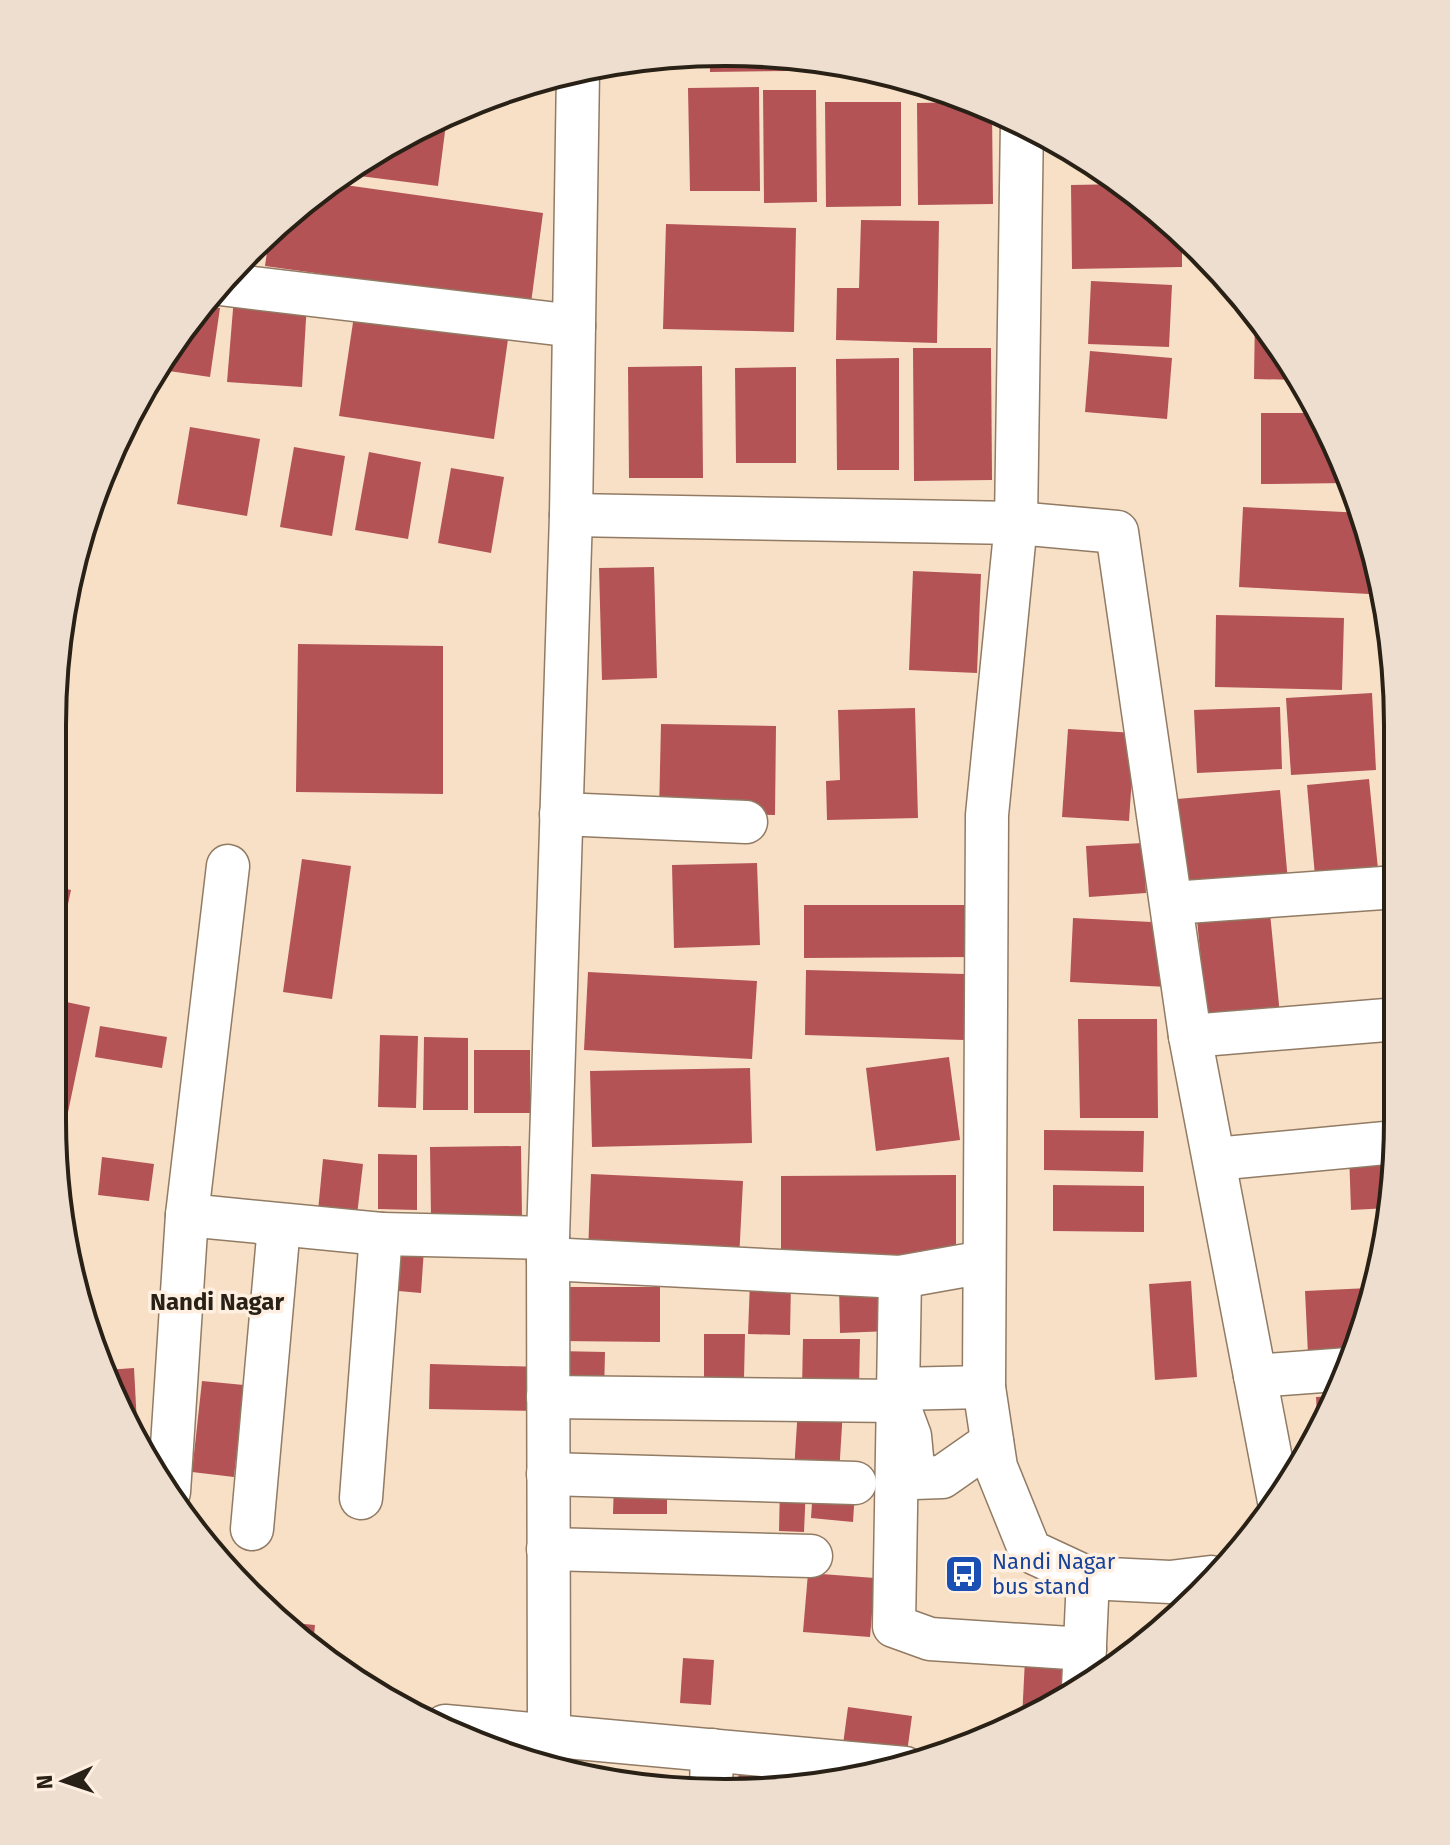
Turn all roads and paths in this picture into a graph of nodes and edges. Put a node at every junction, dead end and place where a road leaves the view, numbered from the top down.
1 (578, 83) edge
2 (1022, 137) edge
3 (234, 286) edge
4 (574, 326) junction
5 (571, 515) junction
6 (1016, 523) junction
7 (561, 814) junction
8 (746, 822) dead end
9 (228, 866) dead end
10 (1384, 888) edge
11 (1172, 903) junction
12 (1384, 1020) edge
13 (1190, 1036) junction
14 (1383, 1143) edge
15 (1215, 1159) junction
16 (187, 1215) junction
17 (279, 1226) junction
18 (381, 1234) junction
19 (548, 1249) junction
20 (984, 1262) junction
21 (900, 1277) junction
22 (1335, 1370) edge
23 (1255, 1376) junction
24 (984, 1387) junction
25 (897, 1395) junction
26 (548, 1397) junction
27 (992, 1442) junction
28 (548, 1474) junction
29 (170, 1475) edge
30 (1275, 1482) edge
31 (855, 1483) dead end
32 (361, 1498) dead end
33 (252, 1529) dead end
34 (548, 1549) junction
35 (811, 1556) dead end
36 (1088, 1578) junction
37 (1198, 1579) edge
38 (1084, 1668) edge
39 (471, 1728) edge
40 (549, 1735) junction
41 (712, 1750) junction
42 (863, 1764) edge
43 (711, 1779) edge

1 - 4 street
2 - 6 street
3 - 4 street
4 - 5 street
5 - 6 street
5 - 7 street
6 - 11 street
6 - 20 street
7 - 8 street
7 - 19 street
9 - 16 street
10 - 11 street
11 - 13 street
12 - 13 street
13 - 15 street
14 - 15 street
15 - 23 street
16 - 17 street
16 - 29 street
17 - 18 street
17 - 33 street
18 - 19 street
18 - 32 street
19 - 21 street
19 - 26 street
20 - 21 street
20 - 24 street
21 - 25 street
22 - 23 street
23 - 30 street
24 - 25 street
24 - 27 street
25 - 26 street
25 - 27 street
25 - 38 street
26 - 28 street
27 - 36 street
28 - 31 street
28 - 34 street
34 - 35 street
34 - 40 street
36 - 37 street
36 - 38 street
39 - 40 street
40 - 41 street
41 - 42 street
41 - 43 street

